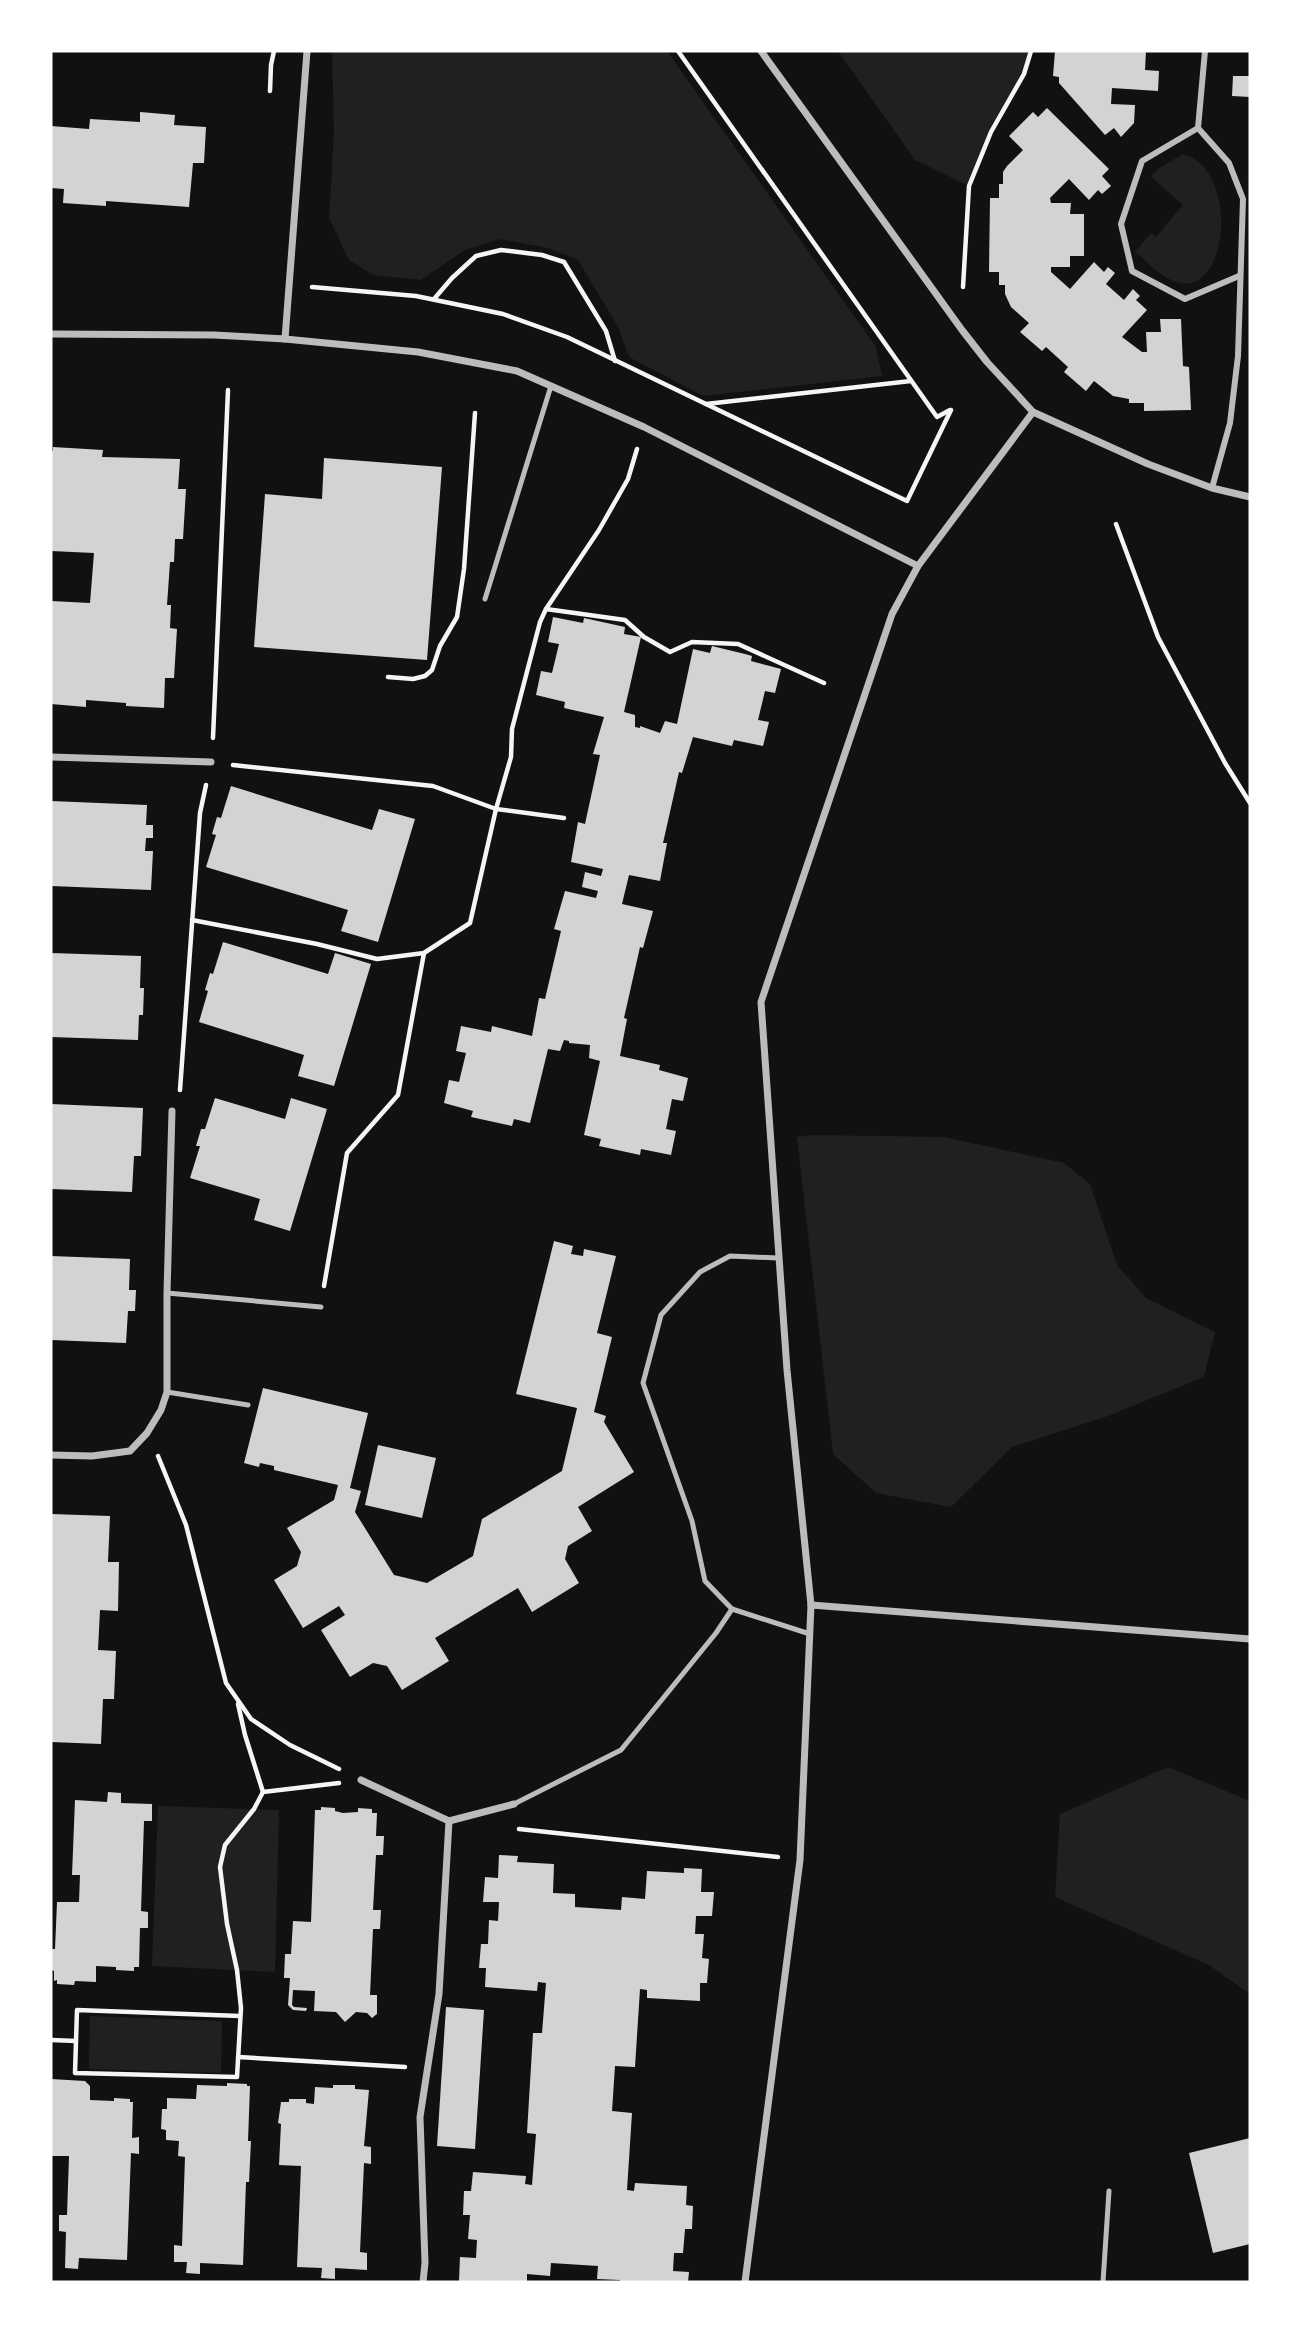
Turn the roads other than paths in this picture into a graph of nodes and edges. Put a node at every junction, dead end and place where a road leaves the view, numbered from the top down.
1 (307, 51) edge
2 (761, 51) edge
3 (1205, 51) edge
4 (1198, 128) junction
5 (1240, 276) junction
6 (51, 334) edge
7 (285, 339) junction
8 (551, 386) junction
9 (1033, 412) junction
10 (1212, 488) junction
11 (1250, 497) edge
12 (918, 566) junction
13 (485, 599) dead end
14 (51, 757) edge
15 (211, 762) road end
16 (172, 1111) dead end
17 (778, 1258) junction
18 (167, 1293) junction
19 (321, 1307) road end
20 (167, 1392) junction
21 (248, 1405) dead end
22 (51, 1455) edge
23 (811, 1605) junction
24 (732, 1609) junction
25 (810, 1634) junction
26 (1250, 1640) edge
27 (361, 1780) road end
28 (514, 1804) joint
29 (449, 1821) junction
30 (1110, 2191) dead end
31 (423, 2282) edge
32 (745, 2282) edge
33 (1103, 2282) edge

1 - 7 street
2 - 9 street
3 - 4 street
4 - 5 street
4 - 5 street
5 - 10 street
6 - 7 street
7 - 8 street
8 - 12 street
8 - 13 lane
9 - 10 street
9 - 12 street
10 - 11 street
12 - 17 street
14 - 15 street
16 - 18 street
17 - 23 street
17 - 24 lane
18 - 19 lane
18 - 20 street
20 - 21 lane
20 - 22 street
23 - 25 street
23 - 26 street
24 - 25 lane
24 - 28 lane
25 - 32 street
27 - 29 street
28 - 29 street
29 - 31 street
30 - 33 lane

